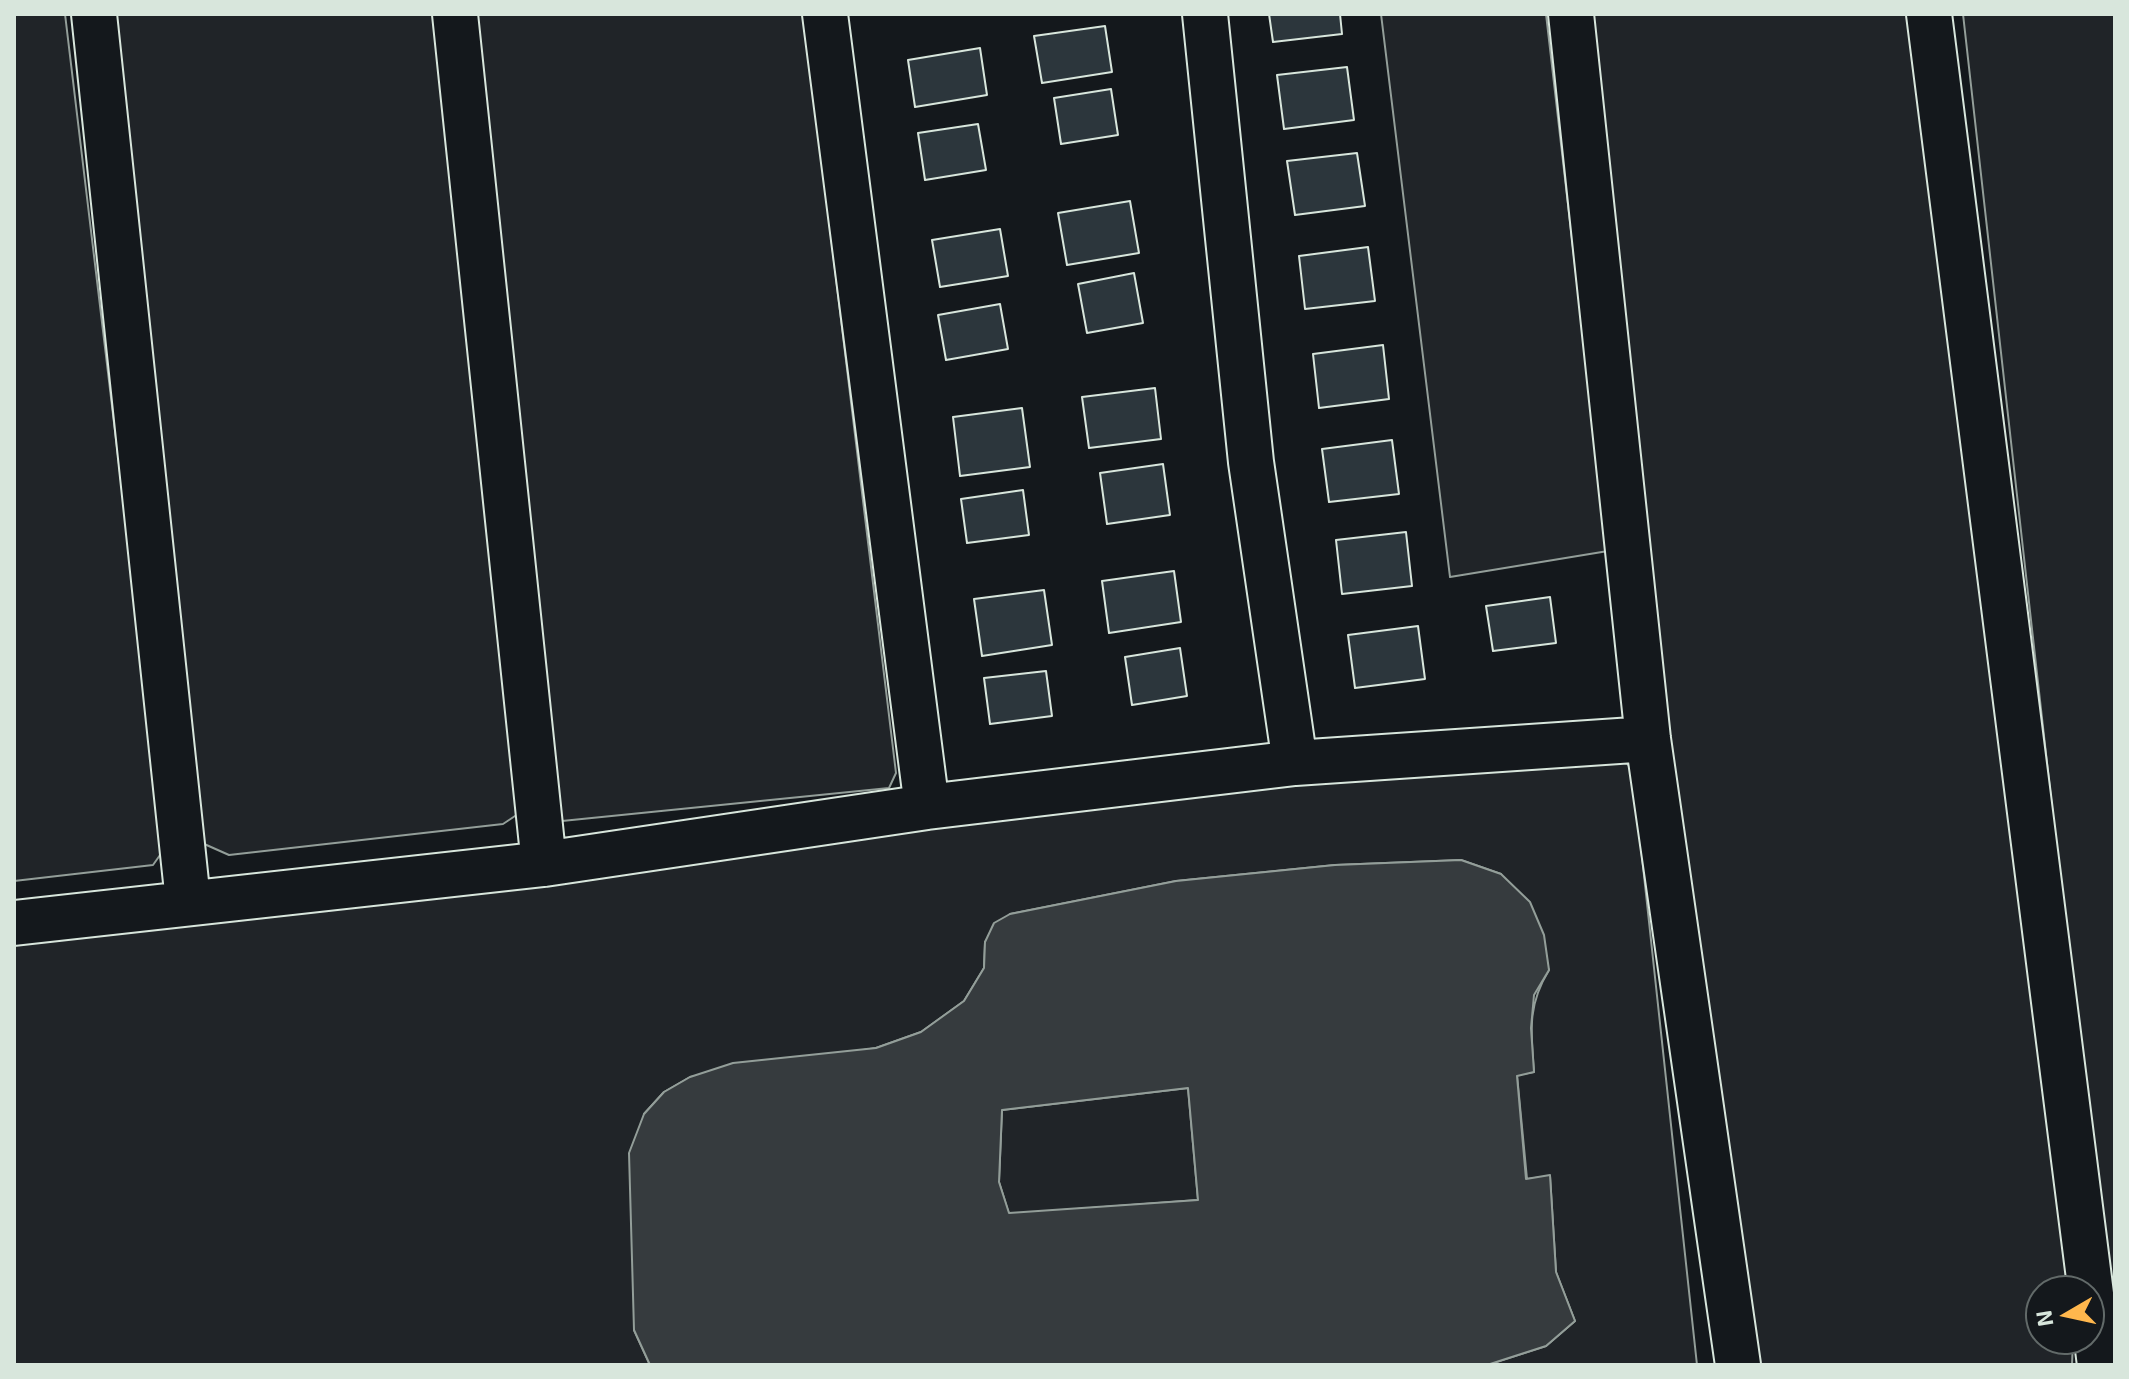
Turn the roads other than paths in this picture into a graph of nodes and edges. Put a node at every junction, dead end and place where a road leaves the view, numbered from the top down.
1 (94, 14) edge
2 (455, 14) edge
3 (825, 14) edge
4 (1205, 14) edge
5 (1571, 14) edge
6 (1929, 14) edge
7 (1648, 739) junction
8 (1295, 763) junction
9 (927, 807) junction
10 (544, 864) junction
11 (188, 901) junction
12 (14, 923) edge
13 (1738, 1365) edge
14 (2100, 1365) edge

1 - 11 street
2 - 10 street
3 - 9 street
4 - 8 street
5 - 7 street
6 - 14 street
7 - 8 street
7 - 13 street
8 - 9 street
9 - 10 street
10 - 11 street
11 - 12 street

